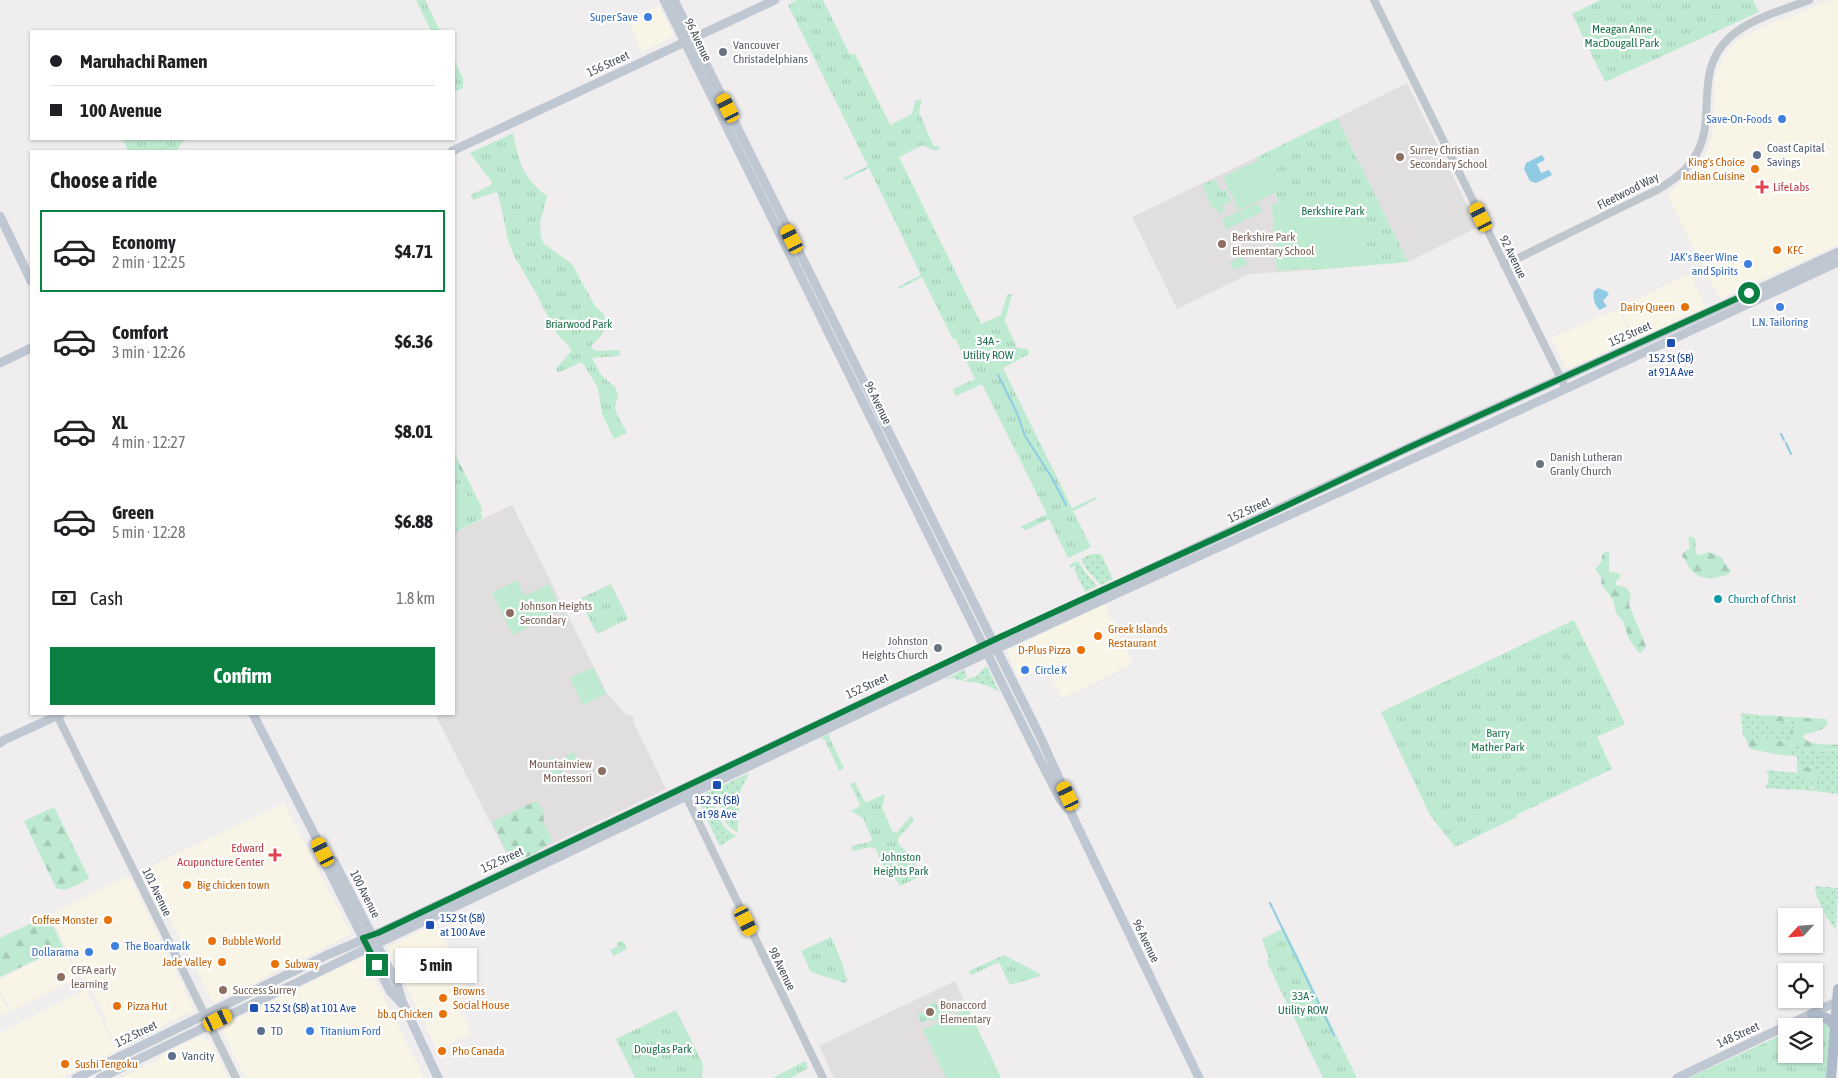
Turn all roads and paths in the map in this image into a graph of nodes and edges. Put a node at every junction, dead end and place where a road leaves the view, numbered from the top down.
1 (664, 0) edge
2 (674, 0) edge
3 (776, 0) edge
4 (1374, 0) edge
5 (1809, 0) edge
6 (689, 40) junction
7 (454, 150) edge
8 (762, 198) junction
9 (775, 204) junction
10 (0, 216) edge
11 (1838, 252) edge
12 (1838, 262) edge
13 (1504, 265) junction
14 (1800, 274) junction
15 (30, 279) edge
16 (30, 348) edge
17 (0, 363) edge
18 (1561, 378) junction
19 (1566, 389) junction
20 (906, 488) junction
21 (918, 494) junction
22 (1094, 594) junction
23 (1092, 605) junction
24 (991, 647) junction
25 (59, 715) edge
26 (254, 715) edge
27 (1, 741) edge
28 (684, 792) junction
29 (324, 854) junction
30 (372, 935) junction
31 (363, 938) junction
32 (376, 944) junction
33 (368, 948) junction
34 (1838, 989) edge
35 (1838, 1001) edge
36 (403, 1005) junction
37 (204, 1014) junction
38 (1812, 1014) junction
39 (210, 1024) junction
40 (1835, 1026) junction
41 (148, 1042) junction
42 (113, 1072) junction
43 (76, 1078) edge
44 (100, 1078) edge
45 (236, 1078) edge
46 (438, 1078) edge
47 (823, 1078) edge
48 (1199, 1078) edge
49 (1677, 1078) edge
50 (1831, 1078) edge

1 - 6 main road, 96 Avenue
2 - 6 main road, 96 Avenue
3 - 6 main road, 156 Street
4 - 13 street, 92 Avenue
5 - 13 street, Fleetwood Way
6 - 7 main road, 156 Street
6 - 8 main road, 96 Avenue
6 - 9 main road, 96 Avenue
8 - 9 main road
8 - 20 main road, 96 Avenue
9 - 21 main road, 96 Avenue
10 - 15 main road
11 - 14 main road, 152 Street
12 - 14 main road, 152 Street
13 - 18 street, 92 Avenue
14 - 18 main road, 152 Street
14 - 19 main road, 152 Street
16 - 17 main road
18 - 19 street, 92 Avenue
18 - 22 main road, 152 Street
19 - 23 main road, 152 Street
20 - 21 main road
20 - 24 main road, 96 Avenue
21 - 24 main road, 96 Avenue
22 - 23 main road
22 - 24 main road, 152 Street
23 - 24 main road, 152 Street
24 - 28 main road, 152 Street
24 - 48 main road, 96 Avenue
25 - 27 main road
25 - 37 street, 101 Avenue
26 - 29 main road, 100 Avenue
28 - 30 main road, 152 Street
28 - 32 main road, 152 Street
28 - 47 street, 98 Avenue
29 - 30 main road, 100 Avenue
29 - 31 main road, 100 Avenue
30 - 31 main road, 152 Street
30 - 32 main road, 100 Avenue
31 - 33 main road, 100 Avenue
31 - 37 main road, 152 Street
32 - 33 main road, 152 Street
32 - 36 main road, 100 Avenue
33 - 36 main road, 100 Avenue
33 - 39 main road, 152 Street
34 - 35 main road
35 - 38 main road, 148 Street
35 - 40 main road
36 - 46 main road, 100 Avenue
37 - 39 street, 101 Avenue
37 - 41 main road, 152 Street
38 - 40 main road
38 - 49 main road, 148 Street
39 - 42 main road, 152 Street
39 - 45 street, 101 Avenue
40 - 50 main road
41 - 42 main road
41 - 43 main road, 152 Street
42 - 44 main road, 152 Street

